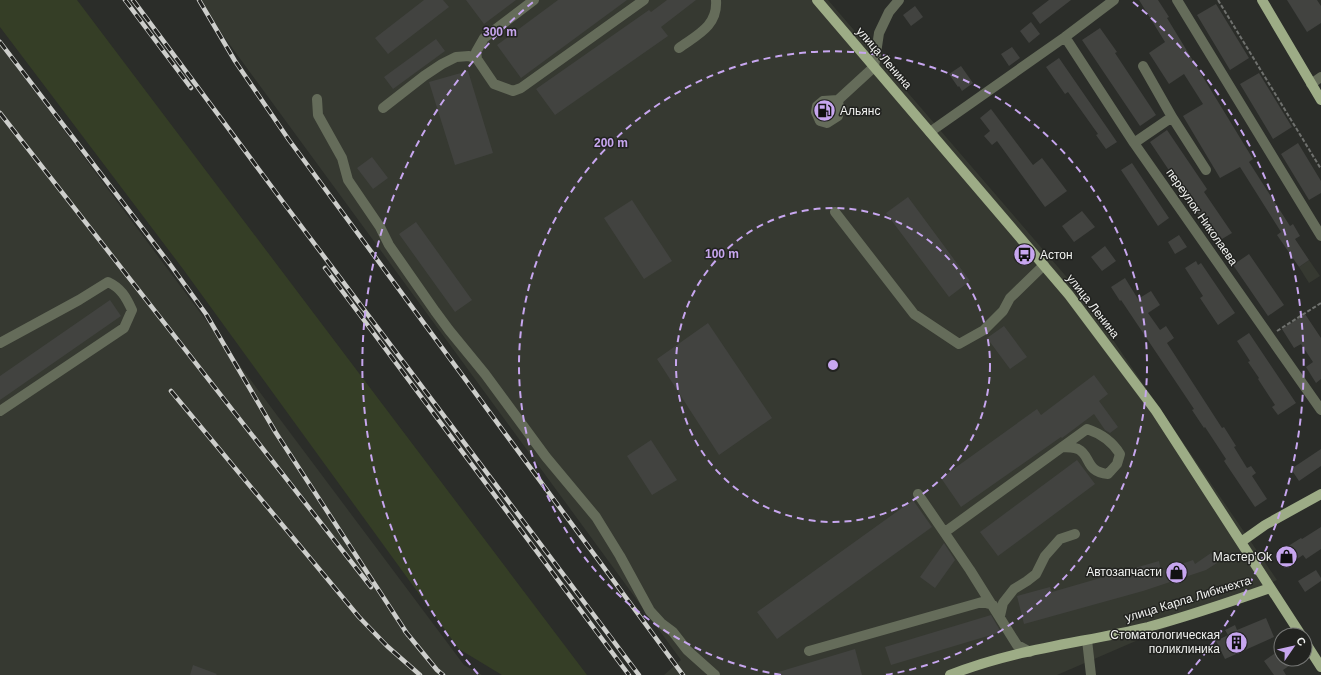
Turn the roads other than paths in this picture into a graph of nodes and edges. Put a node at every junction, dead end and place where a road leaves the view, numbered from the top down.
1 (534, 0) edge
2 (644, 0) edge
3 (716, 0) edge
4 (817, 0) edge
5 (899, 0) edge
6 (1178, 0) edge
7 (1262, 0) edge
8 (1110, 1) edge
9 (1065, 37) junction
10 (679, 48) dead end
11 (477, 59) junction
12 (1143, 66) dead end
13 (874, 67) junction
14 (1321, 77) edge
15 (1311, 84) junction
16 (317, 99) dead end
17 (838, 100) dead end
18 (1321, 100) edge
19 (383, 108) dead end
20 (1172, 116) junction
21 (930, 132) junction
22 (1134, 142) junction
23 (1206, 170) dead end
24 (835, 212) dead end
25 (1321, 236) edge
26 (1044, 265) junction
27 (0, 343) edge
28 (1321, 410) edge
29 (0, 411) edge
30 (1062, 447) junction
31 (918, 494) dead end
32 (1321, 494) edge
33 (944, 532) junction
34 (1075, 534) dead end
35 (1241, 542) junction
36 (1270, 588) junction
37 (993, 605) junction
38 (1000, 616) junction
39 (1296, 627) edge
40 (1087, 640) junction
41 (808, 651) dead end
42 (1030, 652) junction
43 (1313, 654) edge
44 (1321, 667) edge
45 (715, 675) edge
46 (950, 675) edge
47 (1091, 675) edge

1 - 11 street
2 - 11 street
3 - 10 street
4 - 13 main road, улица Ленина
5 - 13 street
6 - 25 street
7 - 15 main road
8 - 9 street
9 - 21 street
9 - 22 street, переулок Николаева
11 - 19 street
12 - 20 street
13 - 17 street
13 - 21 main road, улица Ленина
14 - 15 street
15 - 18 main road
16 - 45 street
20 - 22 street
20 - 23 street
21 - 26 main road, улица Ленина
22 - 28 street, переулок Николаева
24 - 26 street
26 - 35 main road, улица Ленина
27 - 29 street
30 - 30 street
30 - 33 street
31 - 33 street
32 - 35 main road
33 - 37 street
34 - 38 street
35 - 36 main road, улица Ленина
36 - 39 main road, улица Ленина
36 - 40 main road, улица Карла Либкнехта
37 - 38 street
37 - 41 street
38 - 42 street
40 - 42 main road, улица Карла Либкнехта
40 - 47 street
42 - 46 main road, улица Карла Либкнехта
43 - 44 main road

